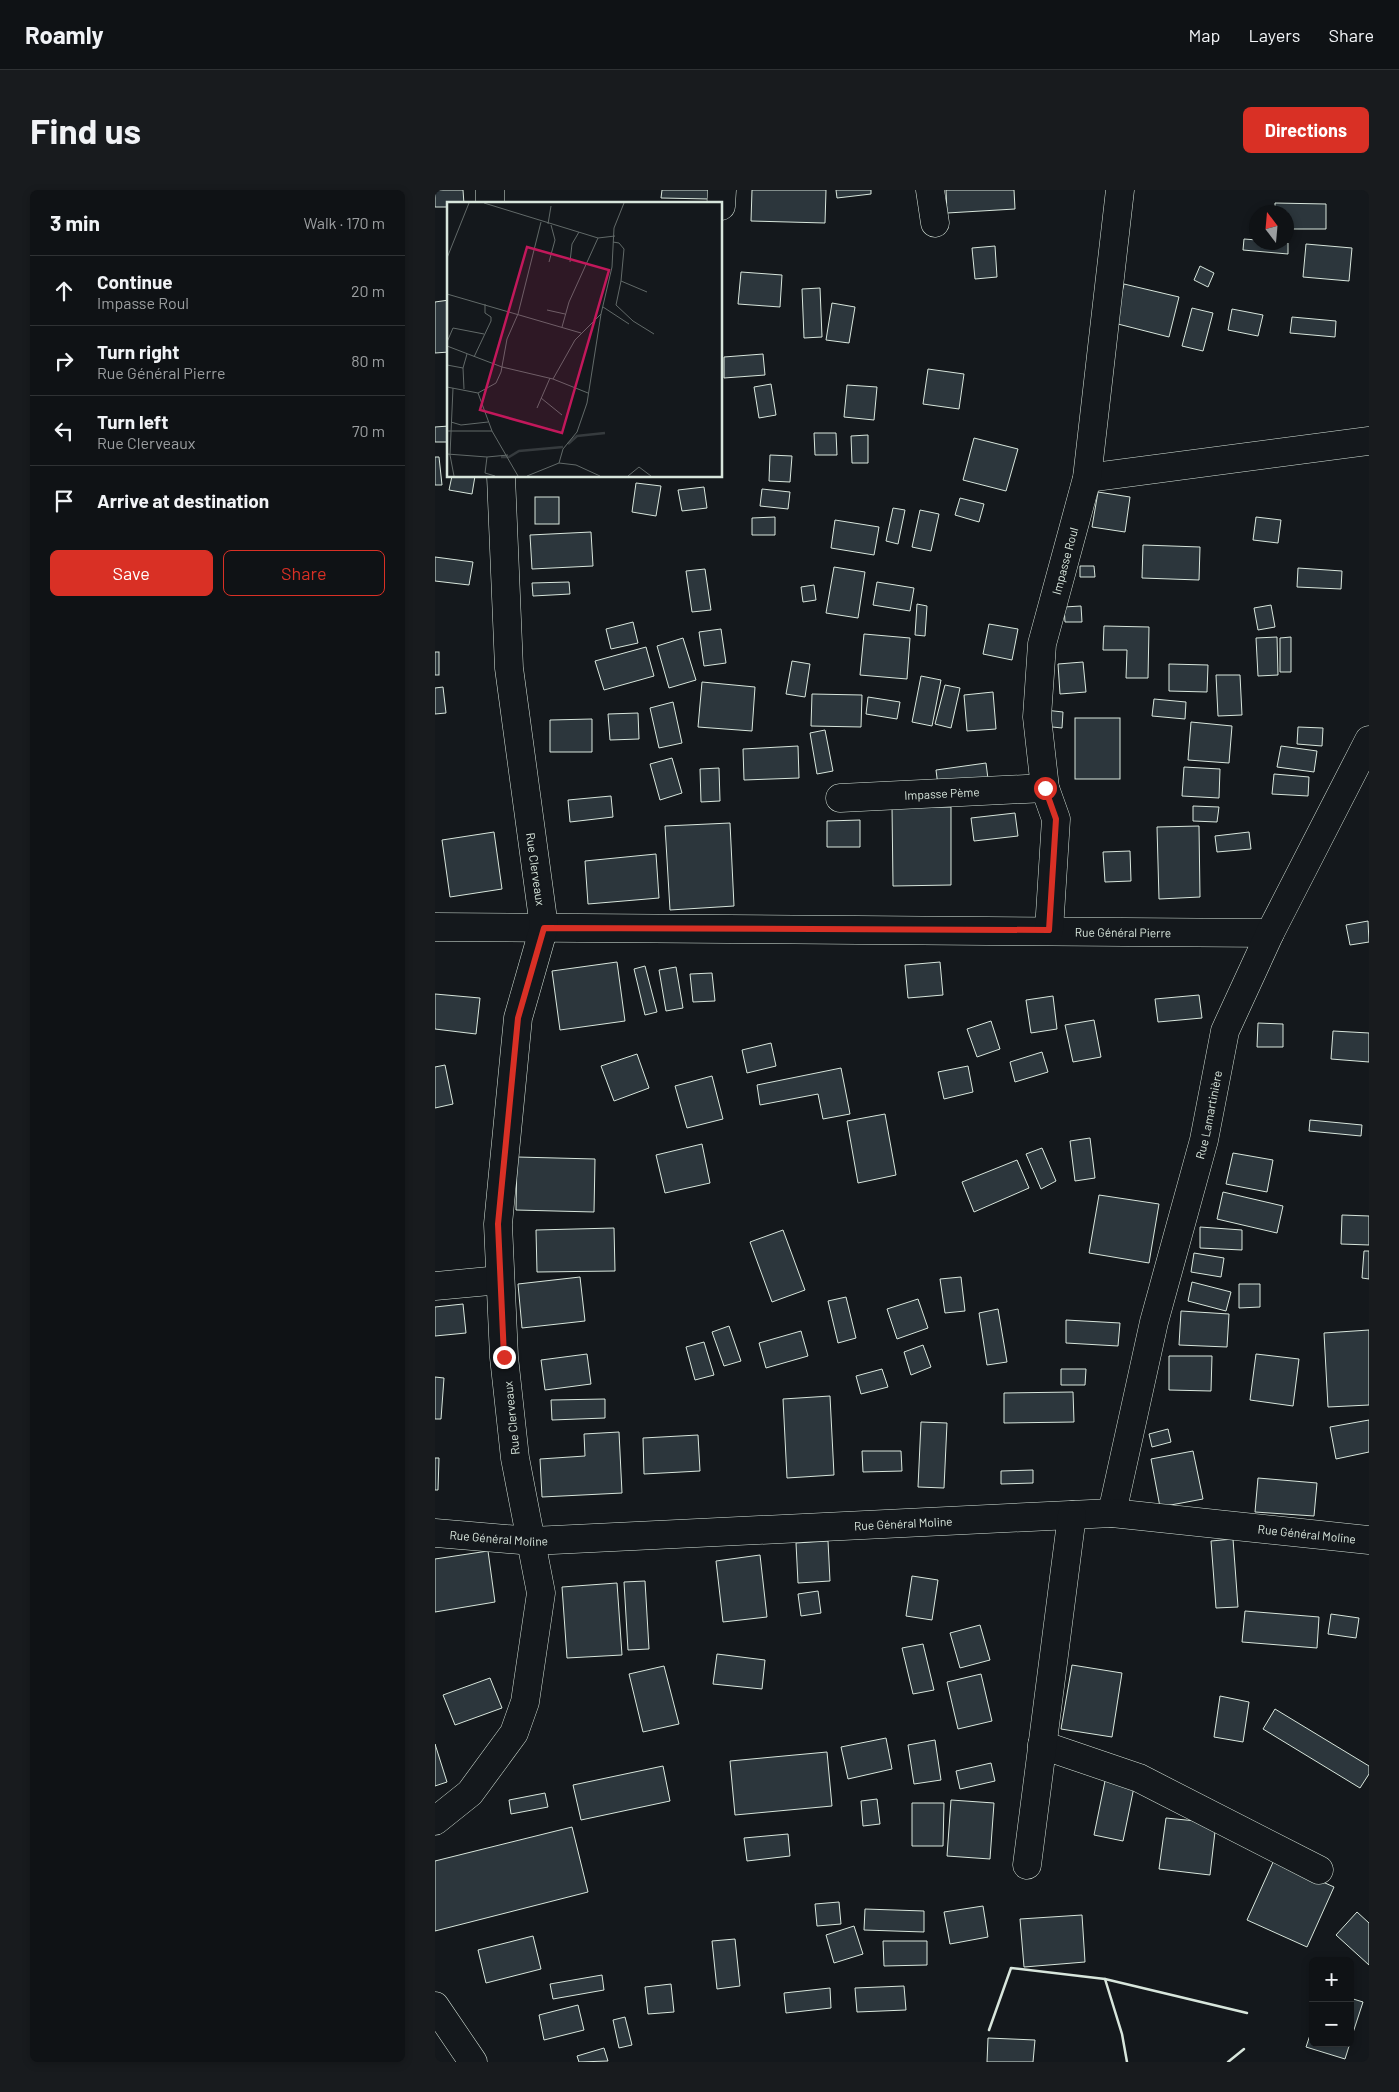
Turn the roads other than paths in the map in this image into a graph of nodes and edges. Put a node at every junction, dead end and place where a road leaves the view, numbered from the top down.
1 (930, 190) edge
2 (1120, 190) edge
3 (935, 223) dead end
4 (1369, 441) edge
5 (501, 478) edge
6 (1087, 478) junction
7 (1369, 740) edge
8 (1045, 788) junction
9 (840, 798) dead end
10 (435, 928) edge
11 (544, 928) junction
12 (1049, 930) junction
13 (1270, 933) junction
14 (501, 1280) junction
15 (435, 1286) edge
16 (1112, 1513) junction
17 (1072, 1515) junction
18 (435, 1534) edge
19 (1369, 1540) edge
20 (532, 1541) junction
21 (1042, 1745) junction
22 (435, 1821) edge
23 (1027, 1865) dead end
24 (1319, 1870) dead end
25 (435, 2006) edge
26 (473, 2062) edge

1 - 3 street
2 - 6 street, Impasse Roul
4 - 6 street
5 - 11 street, Rue Clerveaux
6 - 8 street, Impasse Roul
7 - 13 street, Rue Lamartinière
8 - 9 street, Impasse Pème
8 - 12 street, Impasse Roul
10 - 11 street, Rue Général Pierre
11 - 12 street, Rue Général Pierre
11 - 14 street, Rue Clerveaux
12 - 13 street, Rue Général Pierre
13 - 16 street, Rue Lamartinière
14 - 15 street
14 - 20 street, Rue Clerveaux
16 - 17 street, Rue Général Moline
16 - 19 street, Rue Général Moline
17 - 20 street, Rue Général Moline
17 - 21 street
18 - 20 street, Rue Général Moline
20 - 22 street, Rue Clerveaux
21 - 23 street
21 - 24 street
25 - 26 street

